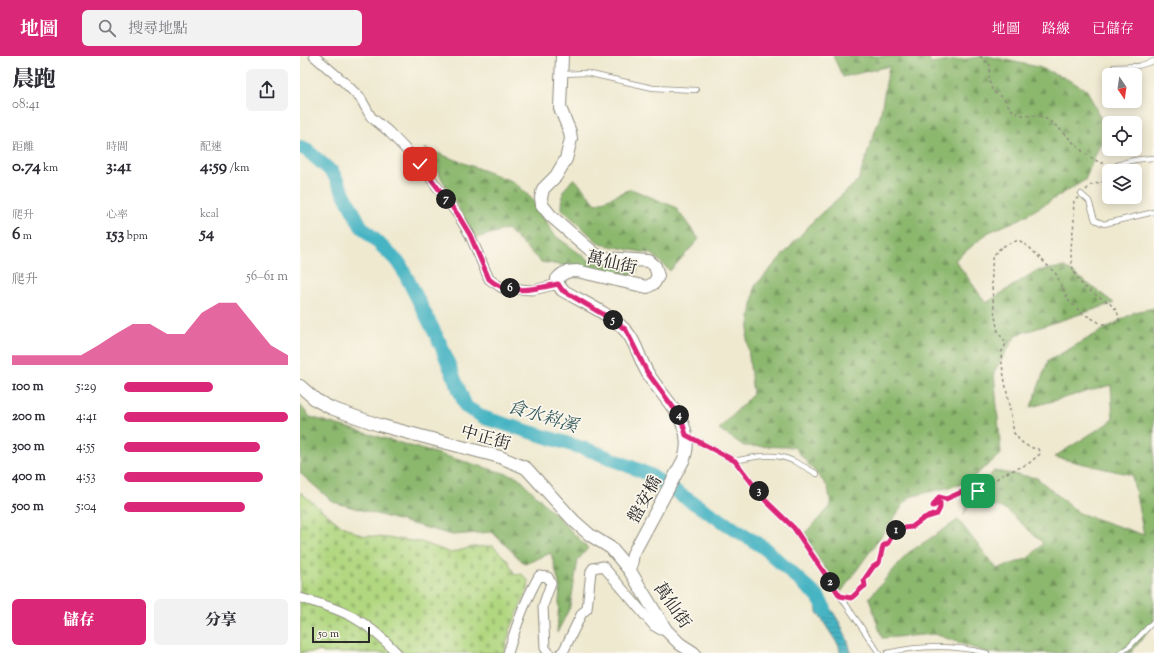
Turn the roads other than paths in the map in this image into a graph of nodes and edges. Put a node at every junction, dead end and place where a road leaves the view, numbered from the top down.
1 (314, 56) edge
2 (562, 56) edge
3 (1154, 61) edge
4 (1114, 67) dead end
5 (561, 74) junction
6 (696, 90) dead end
7 (1154, 158) edge
8 (1117, 164) edge
9 (1081, 194) road end
10 (1154, 212) edge
11 (558, 284) junction
12 (300, 386) edge
13 (686, 435) junction
14 (735, 461) junction
15 (817, 474) dead end
16 (630, 571) junction
17 (300, 598) edge
18 (1154, 622) edge
19 (666, 630) junction
20 (397, 653) edge
21 (508, 653) edge
22 (549, 653) edge
23 (561, 653) edge
24 (694, 653) edge
25 (879, 653) edge
26 (887, 653) edge
27 (988, 653) edge
28 (1120, 653) edge

1 - 11 street
2 - 5 street, 萬仙街
3 - 4 lane
5 - 6 lane
5 - 11 street, 萬仙街
7 - 8 lane
9 - 10 lane
11 - 13 street
12 - 16 street, 中正街
13 - 14 lane
13 - 16 street, 盤安橋
14 - 15 lane
14 - 25 lane
16 - 19 street, 萬仙街
17 - 20 street
18 - 28 lane
19 - 23 street
19 - 24 street, 萬仙街
21 - 22 street
26 - 27 lane

